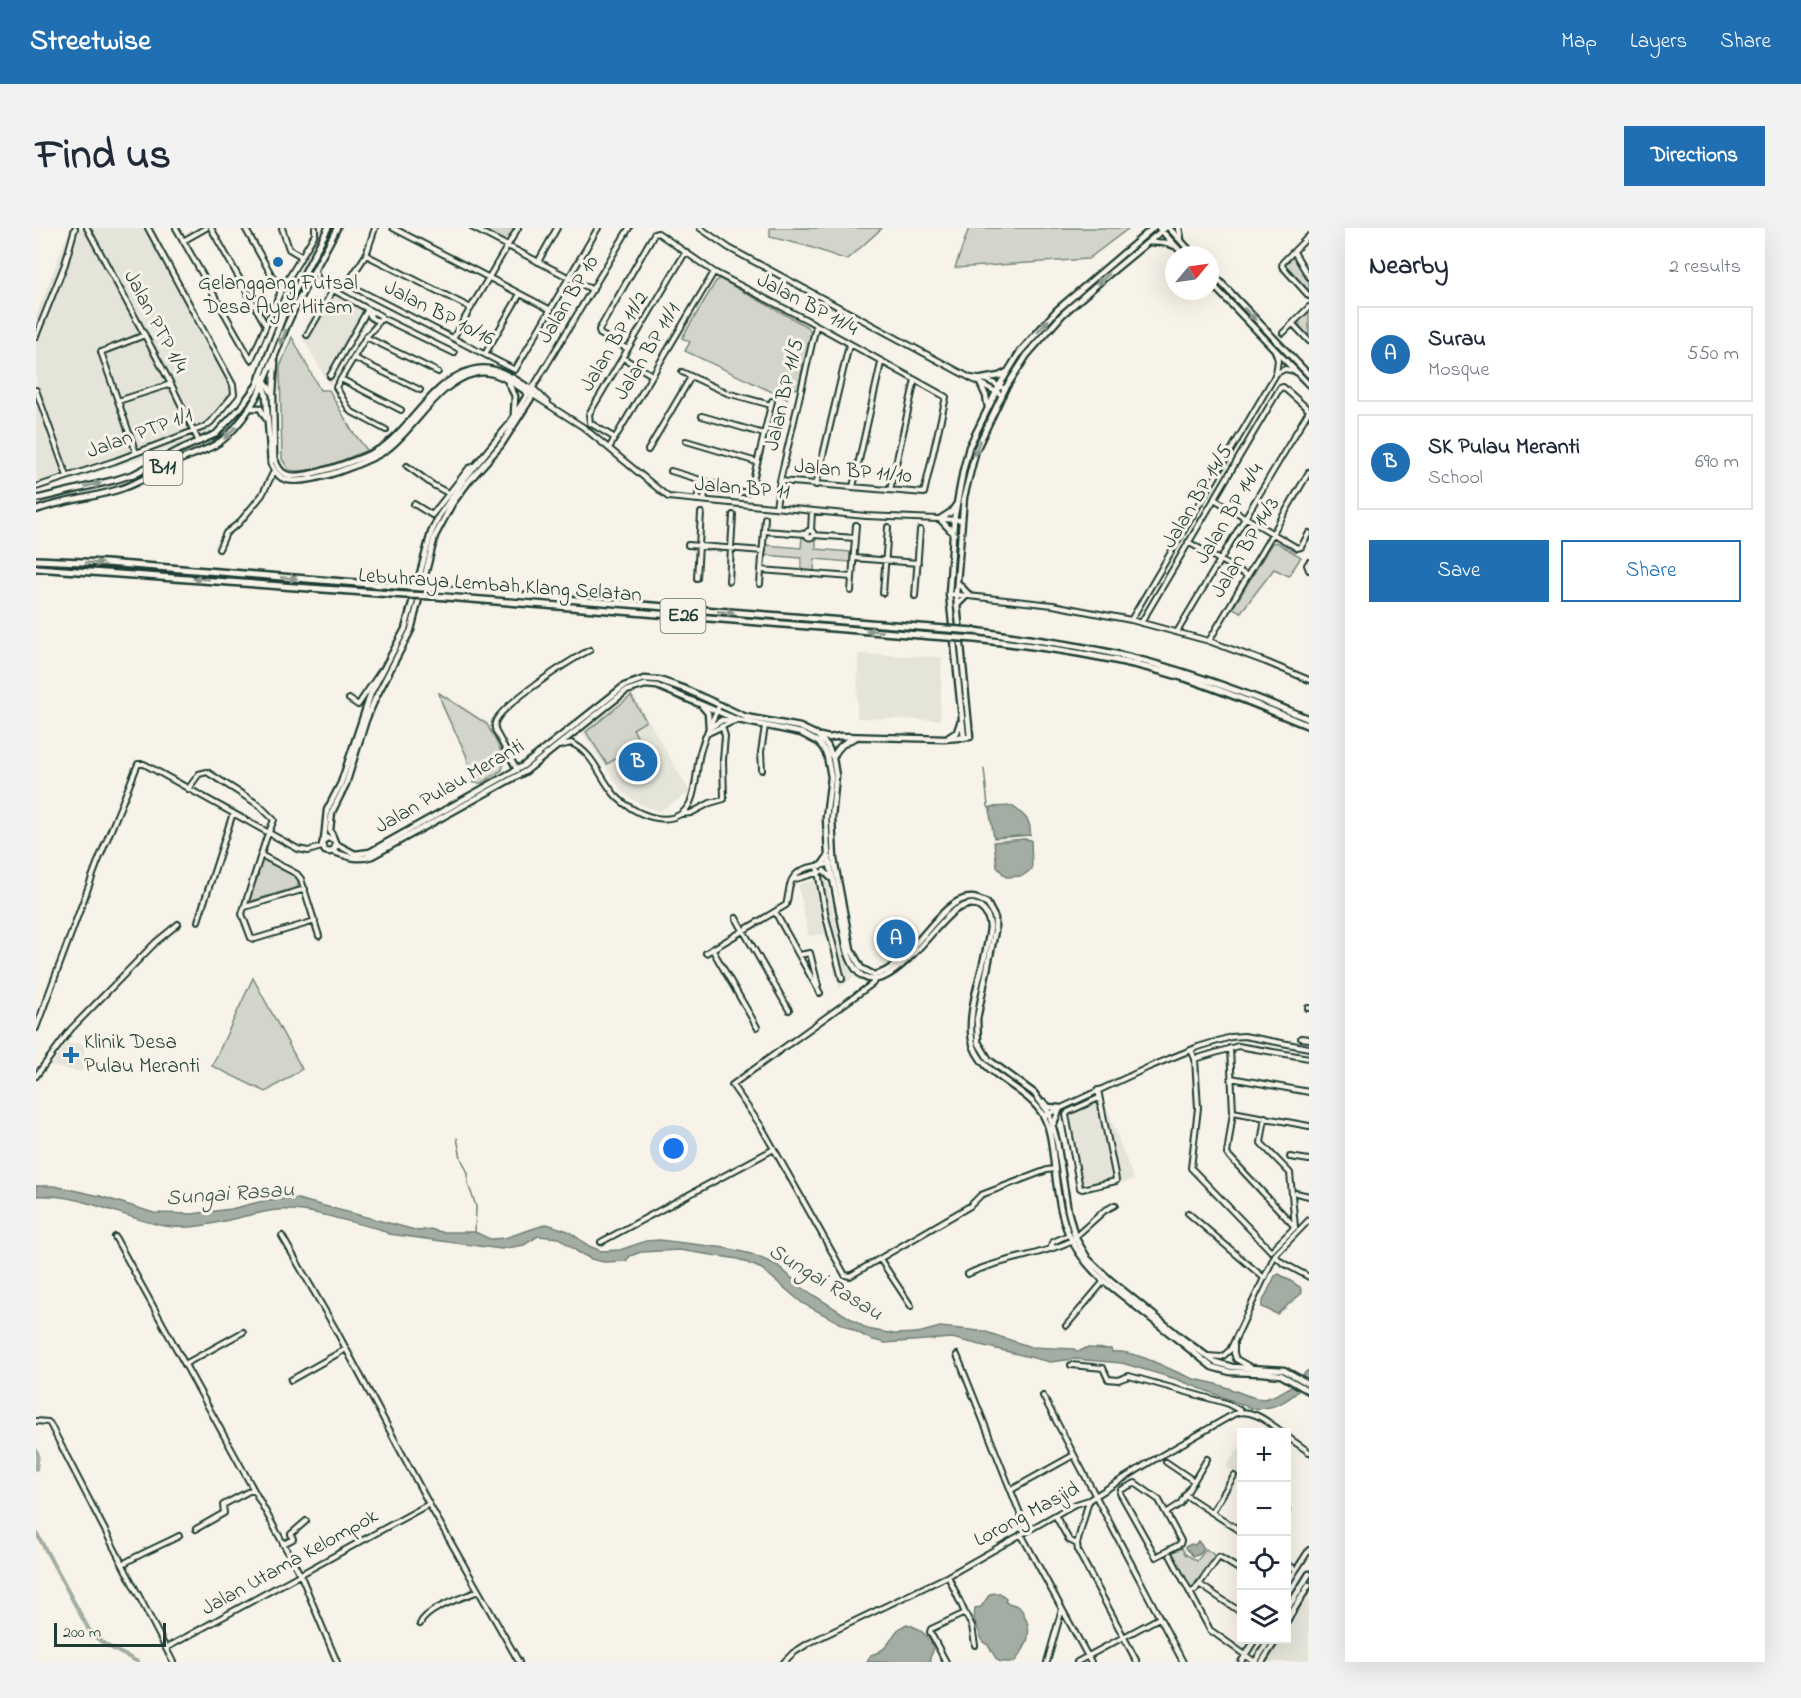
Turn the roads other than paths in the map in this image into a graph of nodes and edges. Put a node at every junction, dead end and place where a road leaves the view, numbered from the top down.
1 (75, 228) edge
2 (87, 228) edge
3 (148, 228) edge
4 (176, 228) edge
5 (206, 228) edge
6 (211, 228) edge
7 (245, 228) edge
8 (282, 228) edge
9 (315, 228) edge
10 (337, 228) edge
11 (375, 228) edge
12 (393, 228) edge
13 (473, 228) edge
14 (518, 228) edge
15 (557, 228) edge
16 (598, 228) edge
17 (629, 228) edge
18 (700, 228) edge
19 (1153, 228) edge
20 (1179, 228) edge
21 (327, 229) edge
22 (1164, 229) edge
23 (1309, 236) edge
24 (183, 241) junction
25 (1148, 242) junction
26 (1182, 242) junction
27 (507, 246) junction
28 (1174, 246) edge
29 (1176, 246) edge
30 (1186, 246) edge
31 (1293, 252) junction
32 (685, 253) junction
33 (366, 255) junction
34 (301, 256) junction
35 (538, 262) junction
36 (315, 270) junction
37 (714, 272) junction
38 (489, 277) junction
39 (1309, 277) edge
40 (570, 279) junction
41 (1219, 281) edge
42 (319, 282) junction
43 (306, 288) junction
44 (333, 290) junction
45 (592, 290) junction
46 (280, 291) junction
47 (1219, 291) edge
48 (520, 294) junction
49 (1309, 296) edge
50 (1236, 299) junction
51 (1231, 304) junction
52 (1309, 307) edge
53 (471, 308) junction
54 (551, 310) junction
55 (371, 311) junction
56 (380, 319) junction
57 (1293, 324) junction
58 (266, 325) junction
59 (816, 326) junction
60 (1283, 333) dead end
61 (145, 334) junction
62 (307, 335) dead end
63 (36, 336) edge
64 (366, 336) junction
65 (453, 338) junction
66 (1309, 341) edge
67 (849, 345) junction
68 (628, 349) junction
69 (1275, 350) junction
70 (454, 353) dead end
71 (484, 354) junction
72 (276, 357) junction
73 (354, 358) junction
74 (622, 358) junction
75 (881, 363) junction
76 (438, 372) dead end
77 (682, 372) dead end
78 (1007, 372) junction
79 (1296, 372) junction
80 (1276, 374) junction
81 (1309, 374) edge
82 (260, 375) junction
83 (652, 375) junction
84 (330, 376) dead end
85 (691, 377) junction
86 (341, 379) junction
87 (506, 379) junction
88 (915, 380) junction
89 (981, 382) junction
90 (265, 383) junction
91 (171, 384) junction
92 (1309, 384) edge
93 (999, 386) junction
94 (1005, 389) junction
95 (36, 390) edge
96 (420, 390) dead end
97 (532, 391) junction
98 (996, 392) junction
99 (273, 395) junction
100 (1002, 395) junction
101 (118, 401) junction
102 (251, 408) junction
103 (988, 408) junction
104 (401, 410) dead end
105 (1309, 411) edge
106 (702, 416) dead end
107 (511, 422) junction
108 (268, 426) junction
109 (386, 430) dead end
110 (195, 431) junction
111 (764, 434) junction
112 (211, 438) junction
113 (615, 438) junction
114 (1238, 439) junction
115 (686, 441) dead end
116 (199, 442) junction
117 (1246, 444) junction
118 (609, 448) junction
119 (648, 450) dead end
120 (136, 453) junction
121 (196, 453) junction
122 (758, 462) junction
123 (407, 466) dead end
124 (476, 466) junction
125 (274, 471) junction
126 (671, 471) dead end
127 (1309, 472) edge
128 (67, 477) junction
129 (700, 481) junction
130 (780, 481) junction
131 (708, 483) junction
132 (816, 484) junction
133 (36, 487) edge
134 (853, 487) junction
135 (890, 490) junction
136 (448, 493) junction
137 (924, 493) joint
138 (36, 499) edge
139 (1214, 499) junction
140 (697, 500) junction
141 (704, 501) junction
142 (414, 504) dead end
143 (957, 504) junction
144 (776, 507) junction
145 (36, 510) edge
146 (812, 511) junction
147 (701, 513) dead end
148 (734, 515) dead end
149 (765, 518) dead end
150 (1244, 518) junction
151 (940, 519) junction
152 (954, 520) junction
153 (962, 520) junction
154 (856, 525) dead end
155 (888, 527) dead end
156 (920, 530) dead end
157 (764, 531) junction
158 (810, 533) junction
159 (1309, 533) edge
160 (954, 534) junction
161 (1272, 534) junction
162 (855, 538) junction
163 (1188, 542) junction
164 (688, 545) dead end
165 (699, 546) junction
166 (219, 549) dead end
167 (731, 549) junction
168 (763, 551) junction
169 (854, 558) junction
170 (36, 560) edge
171 (886, 560) junction
172 (1220, 561) junction
173 (918, 562) junction
174 (1309, 562) edge
175 (36, 568) edge
176 (761, 570) junction
177 (1309, 570) edge
178 (1246, 575) junction
179 (852, 577) junction
180 (697, 578) dead end
181 (729, 581) dead end
182 (957, 581) junction
183 (760, 584) dead end
184 (851, 591) dead end
185 (883, 593) dead end
186 (949, 594) junction
187 (956, 594) junction
188 (968, 594) junction
189 (915, 596) dead end
190 (956, 606) junction
191 (1131, 620) junction
192 (1141, 623) junction
193 (1177, 632) junction
194 (1209, 641) junction
195 (590, 650) dead end
196 (384, 669) junction
197 (1309, 680) edge
198 (349, 699) dead end
199 (700, 703) junction
200 (718, 709) junction
201 (961, 715) junction
202 (1309, 719) edge
203 (736, 721) junction
204 (722, 726) junction
205 (765, 726) junction
206 (1309, 726) edge
207 (708, 731) junction
208 (817, 735) junction
209 (857, 737) junction
210 (967, 737) junction
211 (944, 739) junction
212 (556, 748) junction
213 (833, 758) junction
214 (517, 770) junction
215 (762, 770) dead end
216 (188, 789) junction
217 (234, 813) junction
218 (682, 814) junction
219 (268, 833) junction
220 (324, 840) junction
221 (334, 842) junction
222 (322, 848) junction
223 (332, 851) junction
224 (828, 854) junction
225 (261, 855) junction
226 (833, 867) junction
227 (820, 869) junction
228 (833, 880) junction
229 (305, 889) junction
230 (244, 907) junction
231 (775, 912) junction
232 (736, 918) dead end
233 (198, 921) dead end
234 (315, 921) junction
235 (178, 924) dead end
236 (744, 931) junction
237 (319, 936) dead end
238 (712, 949) junction
239 (706, 953) dead end
240 (800, 955) junction
241 (842, 979) dead end
242 (875, 980) junction
243 (789, 1010) dead end
244 (757, 1027) dead end
245 (36, 1028) edge
246 (1301, 1038) dead end
247 (1309, 1039) edge
248 (1230, 1048) junction
249 (1309, 1048) edge
250 (1191, 1050) junction
251 (1309, 1058) edge
252 (1196, 1059) junction
253 (36, 1076) edge
254 (1231, 1078) junction
255 (1098, 1090) junction
256 (1309, 1092) edge
257 (1099, 1098) junction
258 (1041, 1100) junction
259 (1060, 1108) junction
260 (1233, 1112) junction
261 (1046, 1114) junction
262 (1265, 1117) junction
263 (1309, 1126) edge
264 (1054, 1129) junction
265 (774, 1149) junction
266 (1290, 1157) dead end
267 (1309, 1160) edge
268 (1055, 1169) junction
269 (1296, 1193) dead end
270 (1309, 1196) edge
271 (1114, 1205) dead end
272 (1188, 1214) dead end
273 (1309, 1220) edge
274 (1296, 1227) junction
275 (1068, 1235) junction
276 (282, 1236) dead end
277 (116, 1237) dead end
278 (1073, 1239) junction
279 (601, 1242) dead end
280 (1050, 1249) junction
281 (1275, 1255) junction
282 (880, 1259) junction
283 (968, 1274) dead end
284 (1309, 1277) edge
285 (1264, 1278) junction
286 (1104, 1281) junction
287 (911, 1306) dead end
288 (1066, 1326) dead end
289 (243, 1332) dead end
290 (1234, 1343) junction
291 (346, 1349) junction
292 (957, 1355) dead end
293 (1206, 1356) junction
294 (185, 1364) junction
295 (1071, 1365) dead end
296 (1251, 1367) junction
297 (1290, 1375) junction
298 (291, 1380) dead end
299 (1309, 1384) edge
300 (1309, 1391) edge
301 (1043, 1396) dead end
302 (1242, 1412) junction
303 (36, 1421) edge
304 (1276, 1428) edge
305 (1291, 1439) edge
306 (1309, 1452) edge
307 (1074, 1455) junction
308 (1207, 1459) dead end
309 (1166, 1462) dead end
310 (1234, 1476) dead end
311 (1194, 1481) junction
312 (253, 1489) junction
313 (1011, 1490) junction
314 (1185, 1495) junction
315 (1095, 1496) junction
316 (1089, 1500) junction
317 (429, 1504) junction
318 (1212, 1512) junction
319 (1166, 1513) junction
320 (1055, 1515) junction
321 (306, 1521) dead end
322 (196, 1529) dead end
323 (1237, 1529) edge
324 (1027, 1531) junction
325 (1021, 1534) junction
326 (179, 1536) dead end
327 (283, 1544) junction
328 (1074, 1544) junction
329 (1309, 1550) edge
330 (1169, 1552) junction
331 (123, 1564) junction
332 (1291, 1566) edge
333 (1237, 1568) edge
334 (1296, 1570) junction
335 (1309, 1574) edge
336 (301, 1575) junction
337 (948, 1576) junction
338 (1291, 1579) edge
339 (1199, 1584) junction
340 (1309, 1585) edge
341 (478, 1591) junction
342 (1190, 1593) junction
343 (1291, 1604) edge
344 (1062, 1609) junction
345 (1237, 1610) edge
346 (965, 1613) junction
347 (1291, 1615) edge
348 (1159, 1618) junction
349 (420, 1624) dead end
350 (1124, 1636) junction
351 (1252, 1644) edge
352 (1266, 1644) edge
353 (1273, 1644) edge
354 (975, 1645) dead end
355 (166, 1648) junction
356 (1245, 1655) junction
357 (1088, 1656) junction
358 (173, 1662) edge
359 (338, 1662) edge
360 (519, 1662) edge
361 (784, 1662) edge
362 (946, 1662) edge
363 (1047, 1662) edge
364 (1077, 1662) edge
365 (1091, 1662) edge
366 (1137, 1662) edge
367 (1183, 1662) edge
368 (1241, 1662) edge
369 (1255, 1662) edge
370 (1262, 1662) edge

1 - 63 street
2 - 61 street, Jalan PTP 1/4
3 - 110 street, Jalan PTP 1/1
4 - 24 street
5 - 24 street
6 - 58 street
7 - 46 street
8 - 34 street
9 - 34 street
10 - 36 main road, B11
11 - 33 street
12 - 38 street
13 - 27 street
14 - 27 street
15 - 35 street
16 - 40 street
17 - 45 street, Jalan BP 10
18 - 89 street
78 -> 19 main road
20 - 26 main road
21 - 82 main road, B11
22 - 25 main road
22 - 26 main road
22 - 29 main road
23 - 31 street
24 - 58 street
25 - 28 main road
25 -> 94 main road
26 - 30 main road
27 - 35 street
27 - 38 street
31 - 39 street
31 - 49 street
32 - 37 street, Jalan BP 11/4
32 - 68 street, Jalan BP 11/2
32 - 68 street, Jalan BP 11/4
33 - 53 street
33 - 65 street, Jalan BP 10/16
34 - 46 street
35 - 40 street
36 - 42 street
36 - 43 main road, B11
37 - 59 street, Jalan BP 11/4
37 - 83 street, Jalan BP 11/1
38 - 48 street
38 - 53 street
40 - 45 street
40 - 54 street
41 - 50 main road
42 - 43 street
42 - 44 street
43 -> 72 main road, B11
44 - 55 street
44 - 62 street
45 - 97 street, Jalan BP 10
46 - 58 street
47 - 51 main road
48 - 54 street
48 - 71 street
50 - 51 main road
50 -> 81 main road
51 - 69 main road
52 - 57 street
53 - 65 street
54 - 71 street, Jalan BP 10/16
55 - 56 street
55 - 84 street
56 - 64 street
56 - 70 street
57 - 60 street
57 - 66 street
59 - 67 street, Jalan BP 11/4
59 - 130 street, Jalan BP 11/5
61 - 91 street, Jalan PTP 1/4
61 - 101 street
64 - 73 street
64 - 76 street
65 - 71 street, Jalan BP 10/16
67 - 75 street, Jalan BP 11/4
67 - 132 street
68 - 74 street, Jalan BP 11/2
69 - 79 main road
69 - 80 street
72 - 90 main road, B11
72 - 99 main road
73 - 86 street
73 - 96 street
74 - 83 street
74 - 113 street, Jalan BP 11/2
75 - 88 street, Jalan BP 11/4
75 - 134 street
77 - 85 street
78 - 89 main road
78 - 93 main road
79 - 80 street
79 - 92 main road
80 - 114 street
82 - 90 main road
82 - 112 main road, B11
83 - 113 street, Jalan BP 11/1
85 - 111 street
85 - 119 street
86 - 104 street
86 - 109 street
87 - 97 main road
87 - 107 main road
87 - 125 main road
88 - 135 street
88 - 137 street, Jalan BP 11/4
89 - 93 street
89 - 98 street
89 - 103 main road
90 - 99 main road
90 - 102 main road, B11
90 - 108 main road
91 - 101 street
91 - 110 street, Jalan PTP 1/4
93 - 94 street
93 - 98 main road
94 - 100 main road
95 - 128 street
97 - 99 main road
97 - 107 main road
97 - 118 street, Jalan BP 11
97 - 221 main road
98 - 100 street
98 - 103 main road
100 -> 153 main road
101 - 120 street
102 - 108 main road
102 -> 121 main road, B11
103 - 143 main road
105 - 117 street, Jalan BP 14/5
105 - 150 street, Jalan BP 14/4
106 - 111 street
107 - 124 main road
108 - 125 main road
110 - 112 street
110 - 116 street, Jalan PTP 1/4
110 - 120 street, Jalan PTP 1/1
111 - 122 street
112 - 116 main road, B11
113 - 118 street, Jalan BP 11/1
114 - 117 street
114 - 191 street
115 - 122 street
116 - 121 main road
138 -> 116 main road, B11
117 - 139 street, Jalan BP 14/5
118 - 140 street, Jalan BP 11
120 - 128 street, Jalan PTP 1/1
121 - 145 main road, B11
122 - 131 street
123 - 136 street
124 - 136 street
124 - 196 main road
125 - 166 street
126 - 129 street
127 - 161 street, Jalan BP 14/3
128 - 133 street, Jalan PTP 1/1
129 - 131 street
129 - 140 street
130 - 132 street, Jalan BP 11/10
130 - 144 street, Jalan BP 11/5
131 - 141 street
132 - 134 street, Jalan BP 11/10
134 - 135 street, Jalan BP 11/10
135 - 137 street, Jalan BP 11/10
136 - 142 street
139 - 150 street
139 - 163 street, Jalan BP 14/5
140 - 141 street, Jalan BP 11
141 - 144 street, Jalan BP 11
143 - 151 main road
143 - 152 main road
144 - 146 street, Jalan BP 11
146 - 151 street, Jalan BP 11
146 - 158 street
147 - 165 street
148 - 167 street
149 - 157 street
150 - 161 street
150 - 172 street, Jalan BP 14/4
151 - 152 street, Jalan BP 11
151 - 160 main road
152 - 153 street, Jalan BP 11
152 - 160 main road
153 - 182 main road
154 - 162 street
155 - 171 street
156 - 173 street
157 - 158 street
157 - 168 street
158 - 162 street
159 - 161 street
160 - 186 main road
161 - 178 street, Jalan BP 14/3
162 - 169 street
163 - 172 street
163 - 192 street, Jalan BP 14/5
164 - 165 street
165 - 167 street
165 - 180 street
167 - 168 street
167 - 181 street
168 - 176 street
169 - 171 street
169 - 179 street
170 -> 202 highway, Lebuhraya Lembah Klang Selatan / E26, bridge
171 - 173 street
171 - 185 street
172 - 178 street
172 - 193 street, Jalan BP 14/4
173 - 189 street
174 - 177 street
206 -> 175 highway, Lebuhraya Lembah Klang Selatan / E26, bridge
176 - 179 street
176 - 183 street
178 - 194 street, Jalan BP 14/3
179 - 184 street
182 - 187 main road
182 - 188 main road
186 - 187 street
186 - 201 main road
187 - 188 street
187 - 190 main road
188 - 190 main road
188 - 191 street
190 - 210 main road
191 - 192 street
192 - 193 street
193 - 194 street
194 - 197 street
195 - 214 street
196 - 198 street
196 - 220 main road
199 - 200 main road, Jalan Pulau Meranti
199 - 207 main road
199 - 212 main road, Jalan Pulau Meranti
200 - 203 main road, Jalan Pulau Meranti
200 - 207 street
200 - 208 main road, Jalan Pulau Meranti
200 - 214 main road, Jalan Pulau Meranti
201 - 210 main road
201 - 211 main road
203 - 204 street
203 - 205 main road, Jalan Pulau Meranti
203 - 207 main road
204 - 207 street
204 - 218 street
205 - 215 street
205 - 224 main road, Jalan Pulau Meranti
207 - 218 street
208 - 209 main road
208 - 213 main road, Jalan Pulau Meranti
209 - 211 main road
209 - 213 main road
210 - 211 main road
212 - 218 street
212 - 223 main road, Jalan Pulau Meranti
213 - 226 main road, Jalan Pulau Meranti
214 - 221 main road, Jalan Pulau Meranti
216 - 217 street
216 - 219 street
216 - 245 street
217 - 219 street
217 - 233 street
219 - 222 street
219 - 225 street
220 - 221 main road
220 - 222 main road
221 - 223 main road
222 - 223 main road, Jalan Pulau Meranti
224 - 226 main road, Jalan Pulau Meranti
224 - 227 main road
225 - 229 street
225 - 230 street
226 - 227 street
226 - 228 main road, Jalan Pulau Meranti
226 - 258 main road, Jalan Pulau Meranti
227 - 228 main road
227 - 231 street
227 - 241 street
228 - 242 main road, Jalan Pulau Meranti
229 - 230 street
229 - 234 street
230 - 234 street
231 - 236 street
231 - 240 street
232 - 236 street
234 - 237 street
235 - 253 street
236 - 238 street
236 - 243 street
238 - 239 street
238 - 244 street
240 - 240 street
242 - 261 main road, Jalan Pulau Meranti
242 - 265 street
246 - 247 street
248 - 251 street
248 - 252 street
248 - 254 street
249 - 250 street
250 - 252 street
250 - 255 street
252 - 274 street
254 - 256 street
254 - 260 street
255 - 257 street
255 - 259 street
257 - 257 street
258 - 259 main road
258 - 261 main road, Jalan Pulau Meranti
259 - 261 street
259 - 264 main road
260 - 262 street
260 - 274 street
261 - 264 main road, Jalan Pulau Meranti
261 - 268 main road, Jalan Pulau Meranti
262 - 263 street
262 - 274 street
264 - 278 main road, Jalan Pulau Meranti
265 - 279 street
265 - 282 street
266 - 267 street
268 - 275 main road, Jalan Pulau Meranti
268 - 282 street
269 - 270 street
271 - 278 street
272 - 285 street
273 - 281 street
275 - 278 main road, Jalan Pulau Meranti
275 - 280 street
276 - 291 street
277 - 294 street
278 - 280 street
278 - 286 main road, Jalan Pulau Meranti
278 - 293 main road, Jalan Pulau Meranti
280 - 283 street
281 - 284 street
281 - 285 street
282 - 287 street
285 - 290 street
286 - 288 street
286 - 297 main road, Jalan Pulau Meranti
289 - 294 street
290 - 293 street
290 - 296 street
291 - 298 street
291 - 317 street
292 - 313 street
293 - 296 main road, Jalan Pulau Meranti
294 - 312 street
295 - 302 street
296 - 297 main road, Jalan Pulau Meranti
297 - 299 main road, Jalan Pulau Meranti
297 - 300 main road, Jalan Pulau Meranti
301 - 307 street
302 - 304 street
302 - 315 street, Lorong Masjid
303 - 331 street
305 - 306 street
307 - 313 street
307 - 315 street
308 - 311 street
309 - 311 street
310 - 318 street
311 - 314 street
312 - 322 street
312 - 327 street
313 - 324 street
314 - 318 street
314 - 319 street
315 - 316 street, Lorong Masjid
315 - 348 street
316 - 320 street, Lorong Masjid
316 - 328 street
317 - 336 street, Jalan Utama Kelompok
317 - 341 street
318 - 323 street
319 - 330 street
319 - 330 street
320 - 324 street, Lorong Masjid
320 - 328 street
321 - 327 street
324 - 325 street, Lorong Masjid
325 - 337 street, Lorong Masjid
325 - 344 street
326 - 331 street
327 - 336 street
328 - 350 street
329 - 334 street
330 - 342 street
331 - 355 street
332 - 334 street
333 - 339 street
334 - 338 street
335 - 343 main road
336 - 355 street, Jalan Utama Kelompok
336 - 359 street
337 - 346 street
337 - 361 street, Lorong Masjid
339 - 342 street
339 - 345 street
340 - 347 main road
341 - 349 street
341 - 360 street
342 - 356 street
344 - 357 street
344 - 363 street
346 - 354 street
346 - 362 street
348 - 350 street
348 - 367 street
350 - 357 street
350 - 366 street
351 - 356 street
352 - 369 main road
353 - 370 main road
355 - 358 street
356 - 368 street
356 - 369 street
357 - 364 street
357 - 365 street

